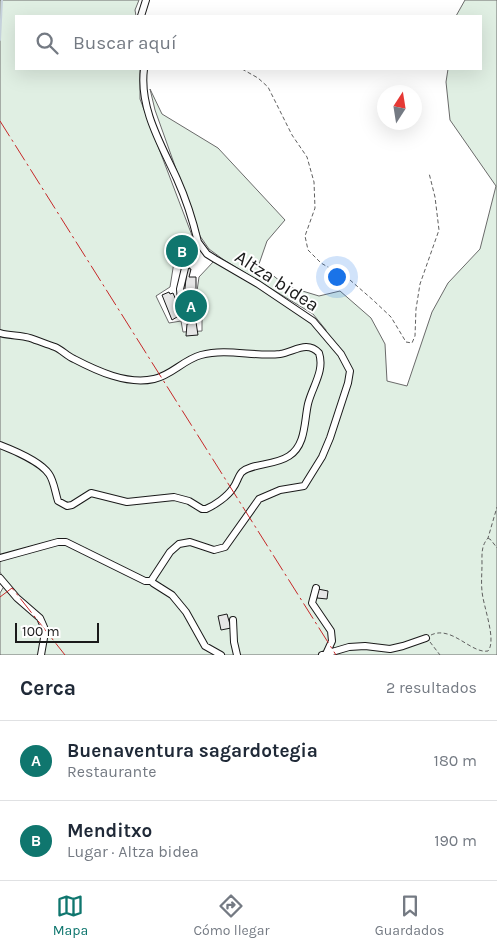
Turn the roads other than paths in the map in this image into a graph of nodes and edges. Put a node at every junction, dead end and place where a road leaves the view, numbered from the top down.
1 (146, 0) edge
2 (141, 15) edge
3 (144, 70) edge
4 (198, 242) junction
5 (182, 302) dead end
6 (0, 333) edge
7 (0, 445) edge
8 (0, 558) edge
9 (151, 581) junction
10 (1, 583) edge
11 (316, 588) dead end
12 (233, 620) dead end
13 (426, 638) road end
14 (324, 654) edge
15 (41, 655) edge
16 (221, 655) edge
17 (237, 655) edge

1 - 2 street
3 - 4 street, Altza bidea
4 - 5 street
4 - 9 street, Altza bidea
6 - 7 street
8 - 9 street
9 - 16 street
10 - 15 street
11 - 14 street
12 - 17 street
13 - 14 street

